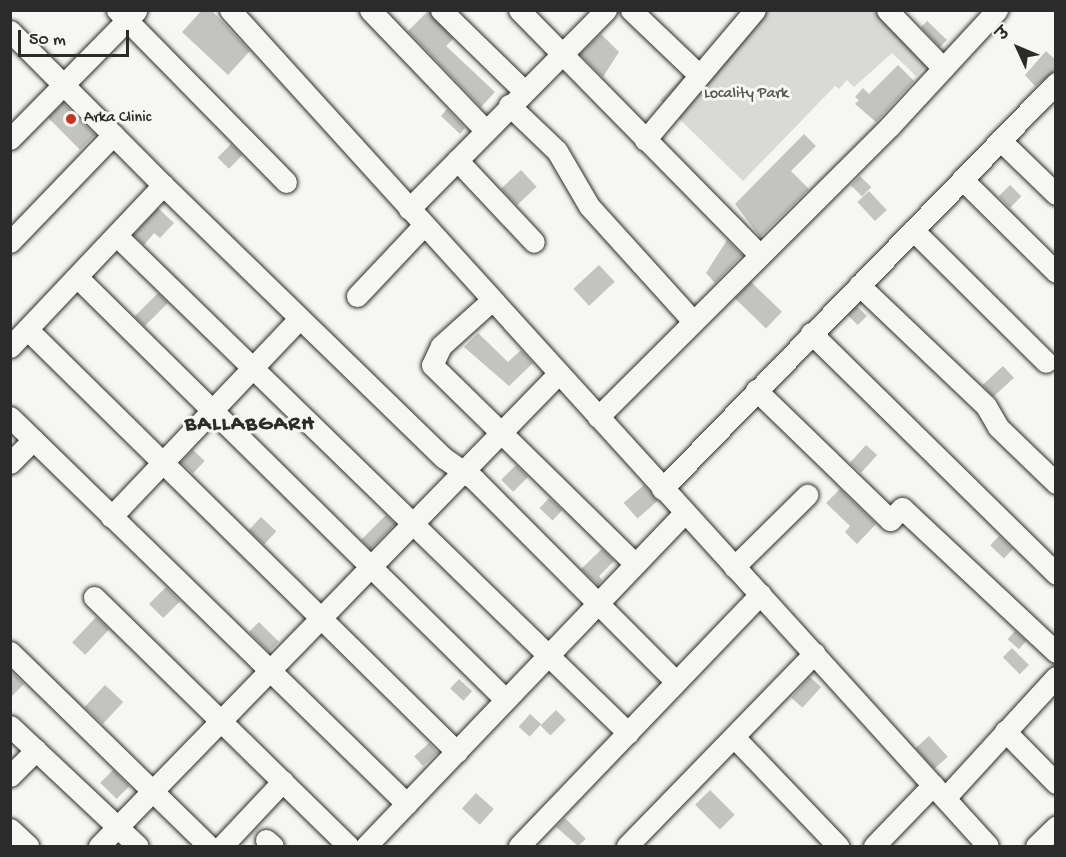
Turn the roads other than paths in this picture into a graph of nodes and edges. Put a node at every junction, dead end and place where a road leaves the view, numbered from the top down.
1 (230, 10) edge
2 (370, 10) edge
3 (441, 10) edge
4 (519, 10) edge
5 (606, 10) edge
6 (631, 10) edge
7 (755, 10) edge
8 (887, 10) edge
9 (997, 10) edge
10 (127, 14) edge
11 (10, 31) edge
12 (562, 54) junction
13 (944, 68) junction
14 (699, 75) junction
15 (64, 83) junction
16 (1052, 95) edge
17 (516, 97) junction
18 (485, 130) junction
19 (113, 135) junction
20 (10, 139) edge
21 (645, 140) junction
22 (1000, 140) junction
23 (457, 160) junction
24 (962, 179) junction
25 (286, 182) dead end
26 (163, 185) junction
27 (1056, 194) edge
28 (409, 209) junction
29 (424, 225) junction
30 (913, 230) junction
31 (117, 236) junction
32 (10, 242) edge
33 (534, 242) dead end
34 (760, 255) junction
35 (1056, 272) edge
36 (77, 277) junction
37 (859, 285) junction
38 (357, 296) dead end
39 (492, 300) junction
40 (300, 318) junction
41 (693, 321) junction
42 (27, 330) junction
43 (811, 333) junction
44 (10, 347) edge
45 (1046, 362) dead end
46 (250, 370) junction
47 (558, 374) junction
48 (756, 390) junction
49 (213, 410) junction
50 (10, 417) edge
51 (598, 417) junction
52 (499, 434) junction
53 (33, 440) junction
54 (10, 463) edge
55 (161, 463) junction
56 (464, 471) junction
57 (1056, 483) edge
58 (662, 489) junction
59 (807, 495) dead end
60 (683, 514) junction
61 (111, 517) junction
62 (410, 526) junction
63 (635, 564) junction
64 (370, 567) junction
65 (734, 567) junction
66 (1056, 574) edge
67 (761, 594) junction
68 (94, 597) dead end
69 (597, 605) junction
70 (322, 617) junction
71 (10, 652) edge
72 (1056, 652) edge
73 (815, 653) junction
74 (548, 656) junction
75 (270, 670) junction
76 (1055, 679) edge
77 (676, 682) junction
78 (506, 700) junction
79 (221, 721) junction
80 (10, 726) edge
81 (1005, 731) junction
82 (628, 733) junction
83 (734, 737) junction
84 (36, 750) junction
85 (457, 752) junction
86 (10, 776) edge
87 (283, 781) junction
88 (1056, 783) edge
89 (153, 790) junction
90 (939, 791) junction
91 (407, 804) junction
92 (117, 827) junction
93 (1056, 827) edge
94 (10, 829) edge
95 (28, 846) edge
96 (99, 846) edge
97 (138, 846) edge
98 (209, 846) edge
99 (222, 846) edge
100 (348, 846) edge
101 (366, 846) edge
102 (519, 846) edge
103 (627, 846) edge
104 (838, 846) edge
105 (874, 846) edge
106 (988, 846) edge
107 (1036, 846) edge

1 - 28 street
2 - 18 street
3 - 17 street
4 - 12 street
5 - 12 street
6 - 14 street
7 - 14 street
8 - 13 street
9 - 13 street
10 - 15 street
10 - 25 street
11 - 15 street
12 - 17 street
12 - 21 street
13 - 34 street
14 - 21 street
15 - 19 street
15 - 20 street
16 - 22 street
17 - 18 street
17 - 41 street
18 - 23 street
19 - 26 street
19 - 32 street
21 - 34 street
22 - 24 street
22 - 27 street
23 - 28 street
23 - 33 street
24 - 30 street
24 - 35 street
26 - 31 street
26 - 40 street
28 - 29 street
29 - 38 street
29 - 39 street
30 - 37 street
30 - 45 street
31 - 36 street
31 - 46 street
34 - 41 street
36 - 42 street
36 - 49 street
37 - 43 street
37 - 57 street
39 - 47 street
39 - 52 street
40 - 46 street
40 - 56 street
41 - 51 street
42 - 44 street
42 - 55 street
43 - 48 street
43 - 66 street
46 - 49 street
46 - 62 street
47 - 51 street
47 - 52 street
48 - 58 street
48 - 72 street
49 - 55 street
49 - 64 street
50 - 53 street
51 - 58 street
52 - 56 street
52 - 63 street
53 - 54 street
53 - 61 street
55 - 61 street
55 - 70 street
56 - 62 street
56 - 69 street
58 - 60 street
59 - 65 street
60 - 63 street
60 - 65 street
61 - 75 street
62 - 64 street
62 - 74 street
63 - 69 street
64 - 70 street
64 - 78 street
65 - 67 street
67 - 73 street
67 - 77 street
68 - 79 street
69 - 74 street
69 - 77 street
70 - 75 street
70 - 85 street
71 - 89 street
73 - 83 street
73 - 90 street
74 - 78 street
74 - 82 street
75 - 79 street
75 - 91 street
76 - 81 street
77 - 82 street
78 - 85 street
79 - 87 street
79 - 89 street
80 - 84 street
81 - 88 street
81 - 90 street
82 - 102 street
83 - 103 street
83 - 104 street
84 - 86 street
84 - 92 street
85 - 91 street
87 - 99 street
87 - 100 street
89 - 92 street
89 - 98 street
90 - 105 street
90 - 106 street
91 - 101 street
92 - 96 street
92 - 97 street
93 - 107 street
94 - 95 street

